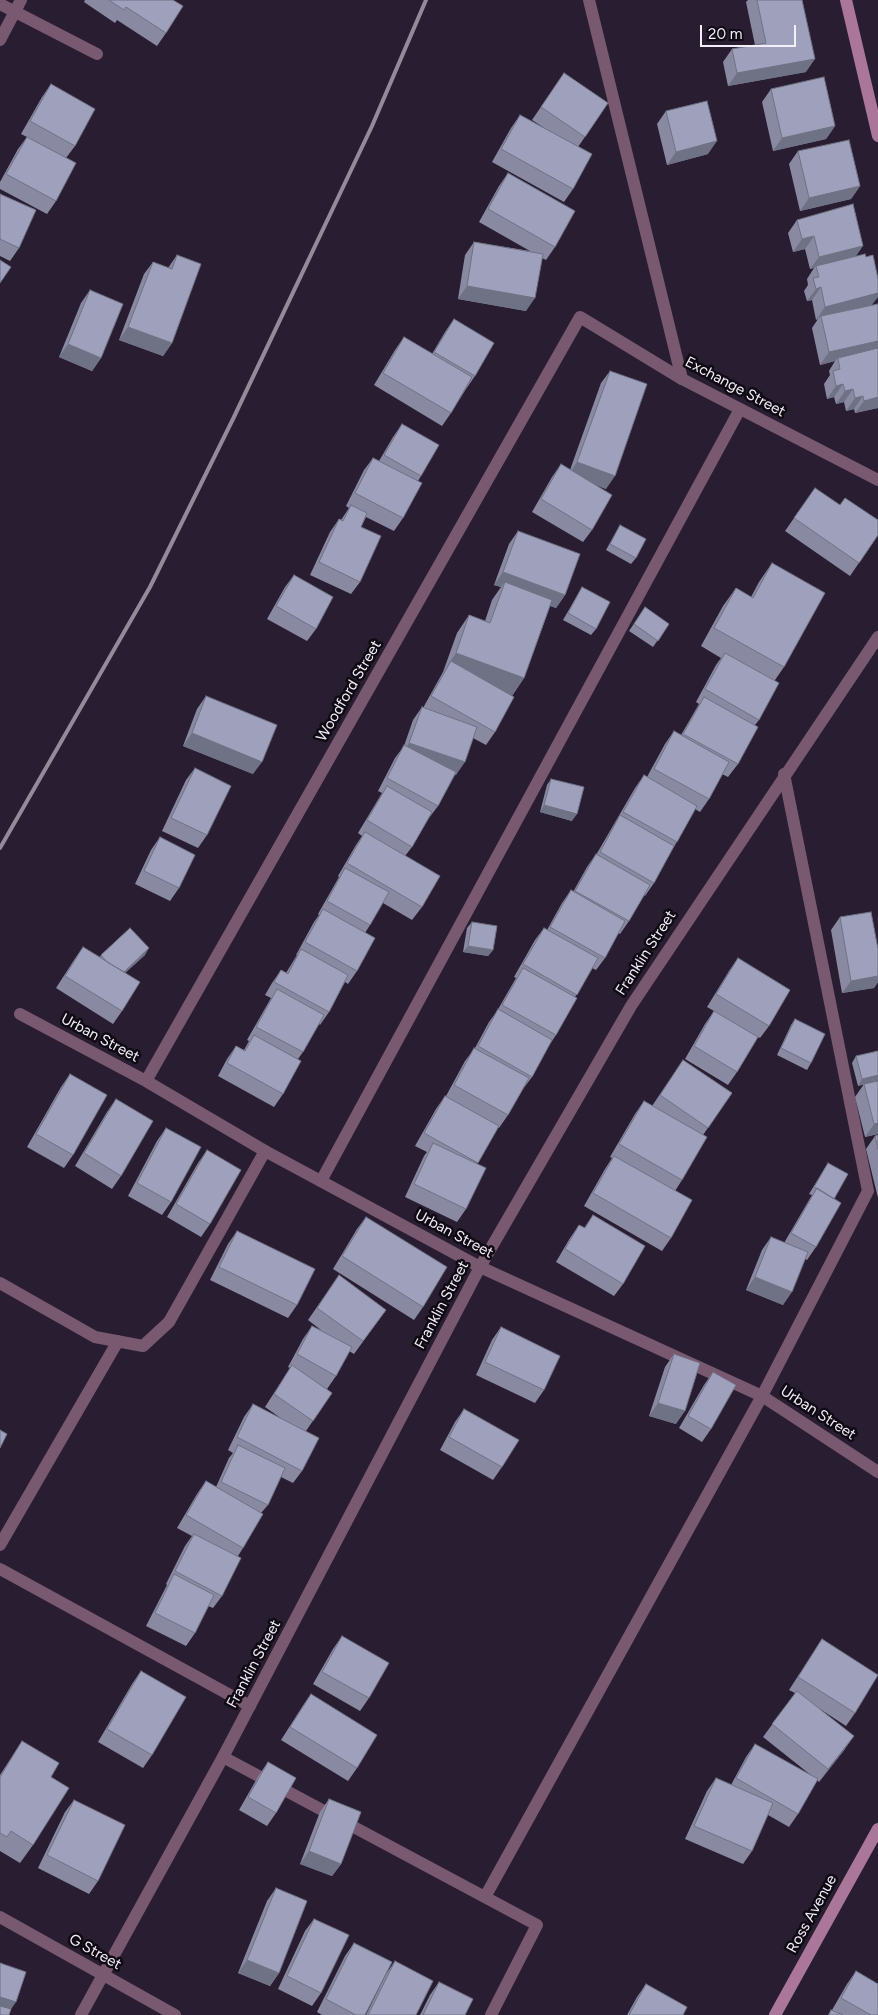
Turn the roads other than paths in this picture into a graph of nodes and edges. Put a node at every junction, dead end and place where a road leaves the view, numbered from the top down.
1 (21, 0) edge
2 (589, 0) edge
3 (846, 0) edge
4 (0, 4) edge
5 (15, 12) junction
6 (0, 40) edge
7 (97, 54) dead end
8 (878, 136) edge
9 (580, 317) joint
10 (682, 379) junction
11 (740, 409) junction
12 (878, 480) edge
13 (878, 637) edge
14 (784, 774) junction
15 (20, 1014) dead end
16 (146, 1081) junction
17 (265, 1152) junction
18 (320, 1181) junction
19 (480, 1267) junction
20 (0, 1283) edge
21 (118, 1341) junction
22 (762, 1396) junction
23 (878, 1472) edge
24 (0, 1545) edge
25 (0, 1569) edge
26 (250, 1706) junction
27 (223, 1758) junction
28 (878, 1829) edge
29 (485, 1897) junction
30 (0, 1917) edge
31 (102, 1975) junction
32 (81, 2015) edge
33 (175, 2015) edge
34 (491, 2015) edge
35 (775, 2015) edge

1 - 5 street
2 - 10 street
3 - 8 main road
4 - 5 street
5 - 6 street
5 - 7 street
9 - 10 street, Exchange Street
9 - 16 street, Woodford Street
10 - 11 street, Exchange Street
11 - 12 street, Exchange Street
11 - 18 street
13 - 14 street, Franklin Street
14 - 19 street, Franklin Street
14 - 22 street
15 - 16 street, Urban Street
16 - 17 street, Urban Street
17 - 18 street, Urban Street
17 - 21 street
18 - 19 street, Urban Street
19 - 22 street, Urban Street
19 - 26 street, Franklin Street
20 - 21 street
21 - 24 street
22 - 23 street, Urban Street
22 - 29 street
25 - 26 street
26 - 27 street, Franklin Street
27 - 29 street
27 - 31 street, Franklin Street
28 - 35 main road, Ross Avenue
29 - 34 street
30 - 31 street, G Street
31 - 32 street, Franklin Street
31 - 33 street, G Street

